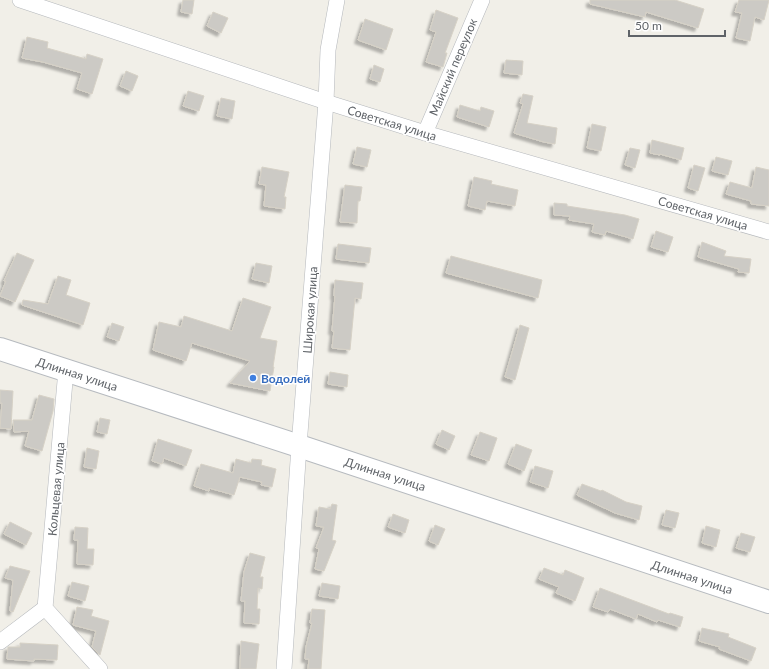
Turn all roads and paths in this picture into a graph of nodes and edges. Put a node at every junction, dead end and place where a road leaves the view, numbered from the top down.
1 (20, 0) edge
2 (337, 0) edge
3 (482, 0) edge
4 (326, 102) junction
5 (425, 133) junction
6 (769, 232) edge
7 (0, 349) edge
8 (66, 370) junction
9 (299, 446) junction
10 (769, 602) edge
11 (46, 608) junction
12 (0, 642) edge
13 (100, 669) edge
14 (284, 669) edge

1 - 4 street, Советская улица
2 - 4 street, Широкая улица
3 - 5 street, Майский переулок
4 - 5 street, Советская улица
4 - 9 street, Широкая улица
5 - 6 street, Советская улица
7 - 8 main road, Длинная улица
8 - 9 main road, Длинная улица
8 - 11 street, Кольцевая улица
9 - 10 main road, Длинная улица
9 - 14 street, Широкая улица
11 - 12 street
11 - 13 street

